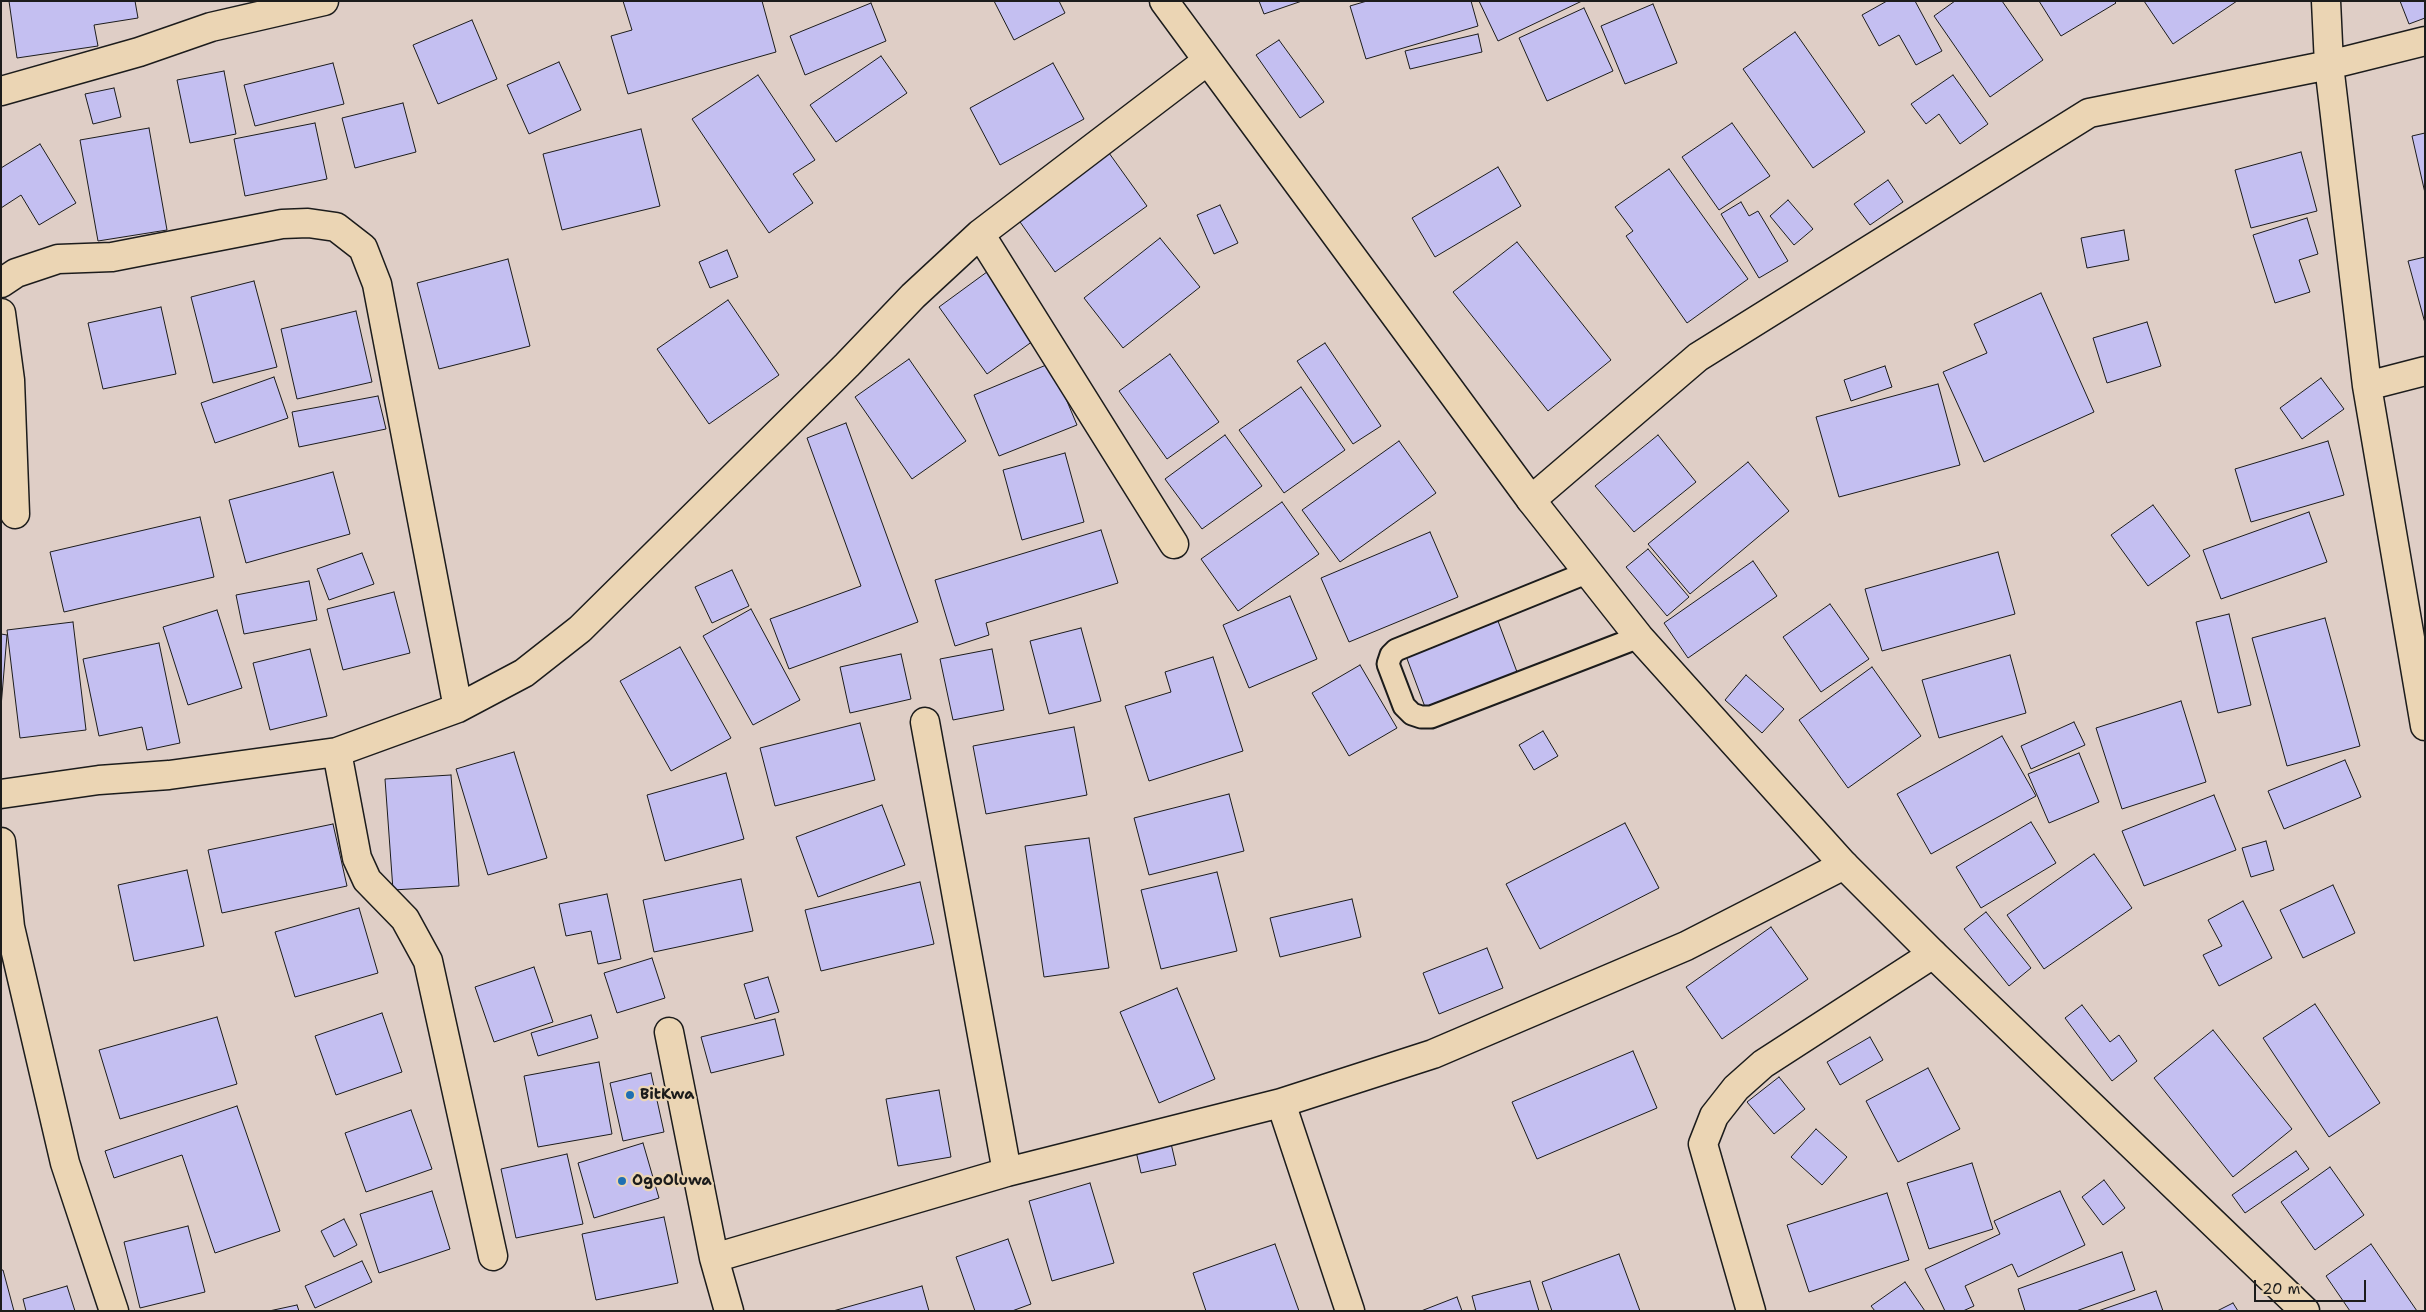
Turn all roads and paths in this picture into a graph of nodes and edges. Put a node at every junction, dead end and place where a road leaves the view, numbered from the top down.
1 (324, 1) edge
2 (1164, 1) edge
3 (2326, 1) edge
4 (2425, 41) edge
5 (1207, 60) junction
6 (2330, 65) junction
7 (1, 91) edge
8 (980, 234) junction
9 (1, 284) edge
10 (1, 313) edge
11 (2425, 371) edge
12 (2367, 386) junction
13 (1531, 500) junction
14 (15, 514) dead end
15 (1174, 544) dead end
16 (1586, 573) junction
17 (1639, 637) junction
18 (458, 708) junction
19 (925, 722) dead end
20 (2425, 726) edge
21 (337, 752) junction
22 (1, 794) edge
23 (1, 842) edge
24 (1844, 865) junction
25 (1933, 954) junction
26 (669, 1032) dead end
27 (1282, 1103) junction
28 (1007, 1172) junction
29 (492, 1256) dead end
30 (714, 1258) junction
31 (114, 1311) edge
32 (729, 1311) edge
33 (1350, 1311) edge
34 (1751, 1311) edge
35 (2305, 1311) edge

1 - 7 street
2 - 5 street
3 - 6 street
4 - 6 street
5 - 8 street
5 - 13 street
6 - 12 street
6 - 13 street
8 - 15 street
8 - 18 street
9 - 18 street
10 - 14 street
11 - 12 street
12 - 20 street
13 - 16 street
16 - 17 street
16 - 17 lane
17 - 24 street
18 - 21 street
19 - 28 street
21 - 22 street
21 - 29 street
23 - 31 street
24 - 25 street
24 - 27 street
25 - 34 street
25 - 35 street
26 - 30 street
27 - 28 street
27 - 33 street
28 - 30 street
30 - 32 street

